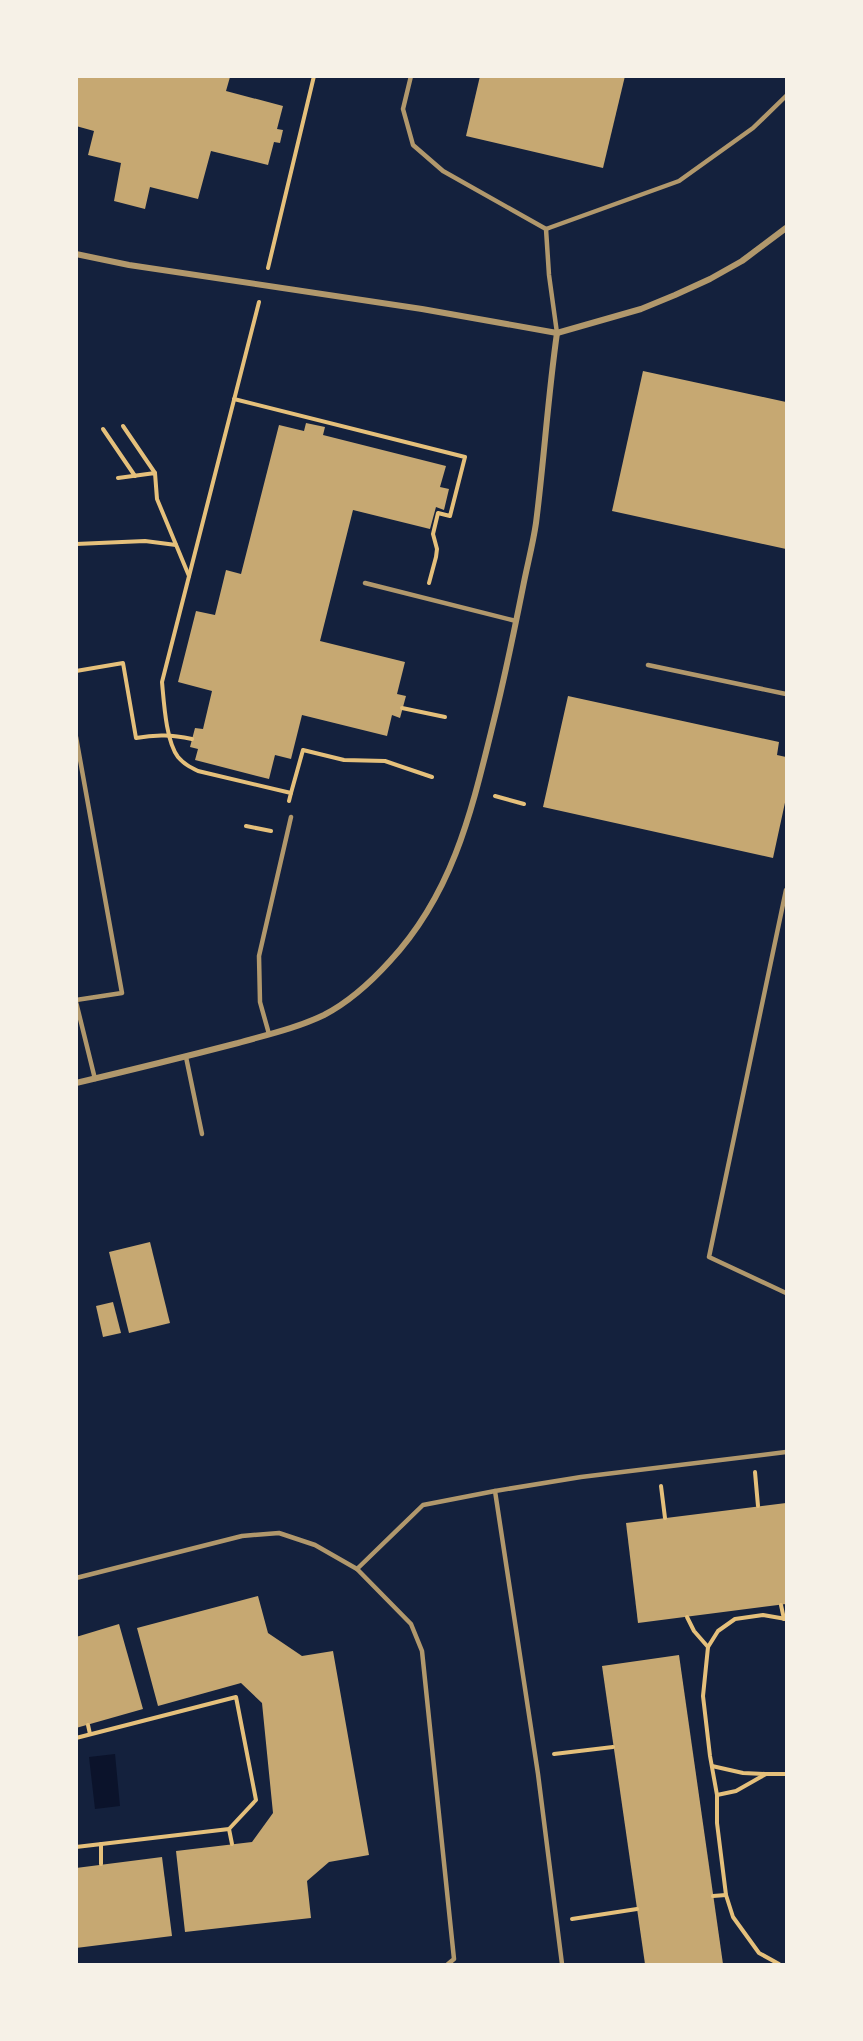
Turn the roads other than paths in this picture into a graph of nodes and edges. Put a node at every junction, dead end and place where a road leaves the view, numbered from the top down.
1 (411, 76) edge
2 (786, 96) edge
3 (786, 228) edge
4 (546, 229) junction
5 (76, 254) edge
6 (557, 333) junction
7 (365, 583) dead end
8 (516, 621) junction
9 (648, 665) dead end
10 (786, 694) edge
11 (76, 736) edge
12 (291, 817) road end
13 (786, 890) edge
14 (76, 1001) edge
15 (269, 1034) junction
16 (186, 1057) junction
17 (95, 1078) junction
18 (76, 1083) edge
19 (202, 1134) dead end
20 (786, 1293) edge
21 (786, 1452) edge
22 (495, 1491) junction
23 (357, 1569) junction
24 (76, 1578) edge
25 (448, 1965) edge
26 (562, 1965) edge

1 - 4 lane
2 - 4 lane
3 - 6 street
4 - 6 lane
5 - 6 street
6 - 8 street
7 - 8 lane
8 - 15 street
9 - 10 lane
11 - 14 lane
12 - 15 lane
13 - 20 lane
14 - 17 lane
15 - 16 street
16 - 17 street
16 - 19 lane
17 - 18 street
21 - 22 lane
22 - 23 lane
22 - 26 lane
23 - 24 lane
23 - 25 lane

